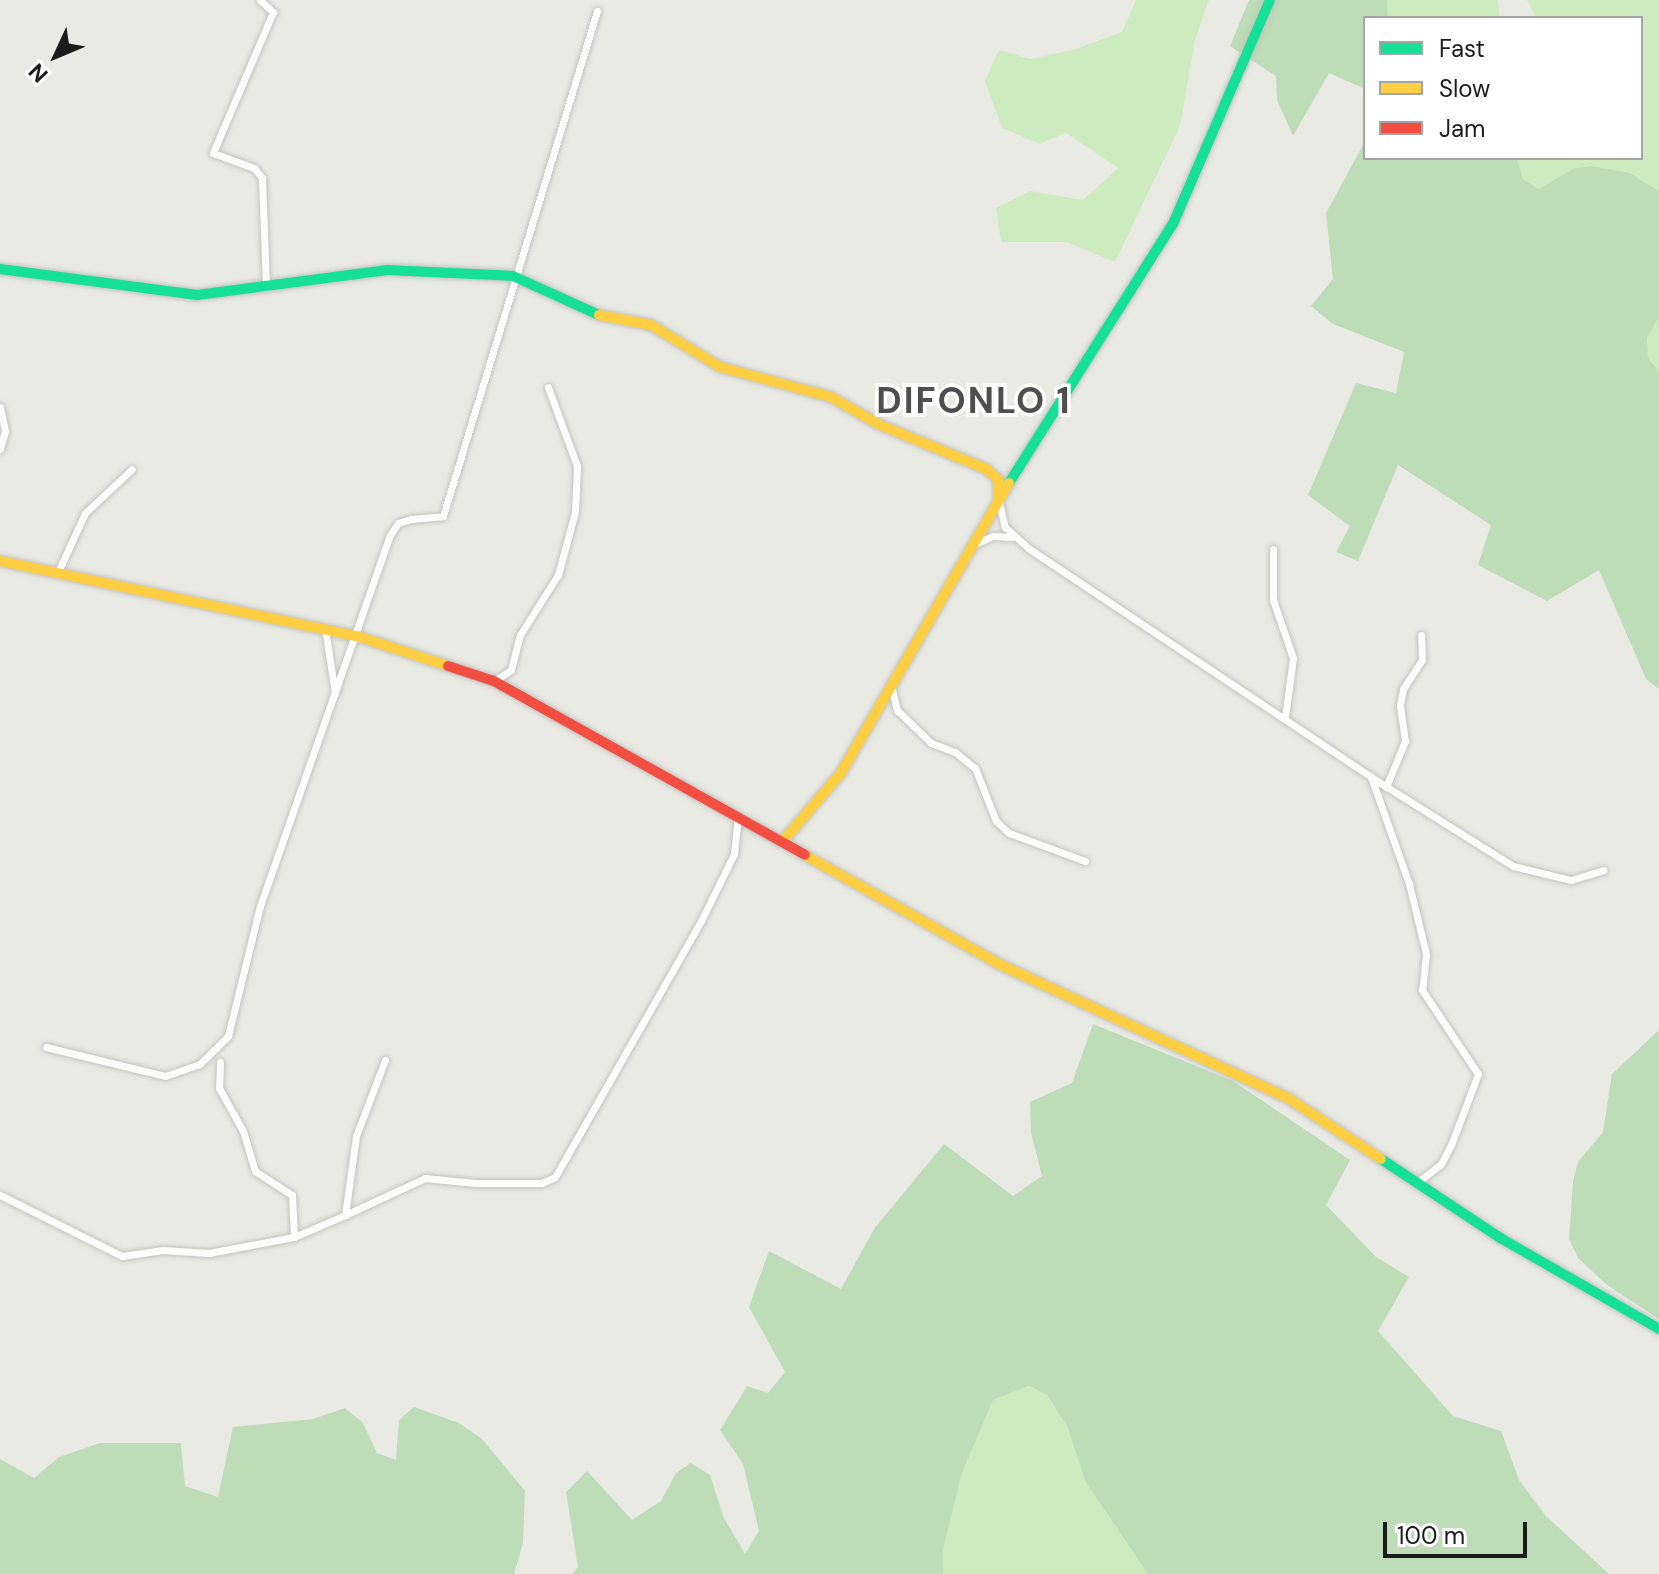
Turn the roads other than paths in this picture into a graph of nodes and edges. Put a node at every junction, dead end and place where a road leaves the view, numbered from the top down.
1 (260, 0) edge
2 (1270, 0) edge
3 (597, 11) dead end
4 (0, 269) edge
5 (513, 276) junction
6 (266, 288) junction
7 (548, 387) dead end
8 (0, 407) edge
9 (0, 449) edge
10 (132, 469) dead end
11 (999, 498) junction
12 (1013, 537) junction
13 (977, 543) junction
14 (1273, 549) dead end
15 (0, 561) edge
16 (57, 574) junction
17 (325, 629) junction
18 (1421, 635) dead end
19 (357, 636) junction
20 (494, 681) junction
21 (892, 686) junction
22 (335, 696) junction
23 (1285, 717) junction
24 (1371, 777) junction
25 (1386, 787) junction
26 (738, 817) junction
27 (783, 841) junction
28 (1085, 861) dead end
29 (1604, 870) dead end
30 (46, 1047) dead end
31 (385, 1060) dead end
32 (220, 1062) dead end
33 (1417, 1183) junction
34 (0, 1195) edge
35 (345, 1215) junction
36 (294, 1237) junction
37 (1659, 1329) edge

1 - 6 street
2 - 11 street
3 - 5 street
4 - 6 street
5 - 6 street
5 - 11 street
5 - 19 street
7 - 20 street
8 - 9 street
10 - 16 street
11 - 12 street
11 - 13 street
12 - 13 street
12 - 23 street
13 - 21 street
14 - 23 street
15 - 16 street
16 - 17 street
17 - 19 street
17 - 22 street
18 - 25 street
19 - 20 street
19 - 22 street
20 - 26 street
21 - 27 street
21 - 28 street
22 - 30 street
23 - 24 street
24 - 25 street
24 - 33 street
25 - 29 street
26 - 27 street
26 - 35 street
27 - 33 street
31 - 35 street
32 - 36 street
33 - 37 street
34 - 36 street
35 - 36 street

